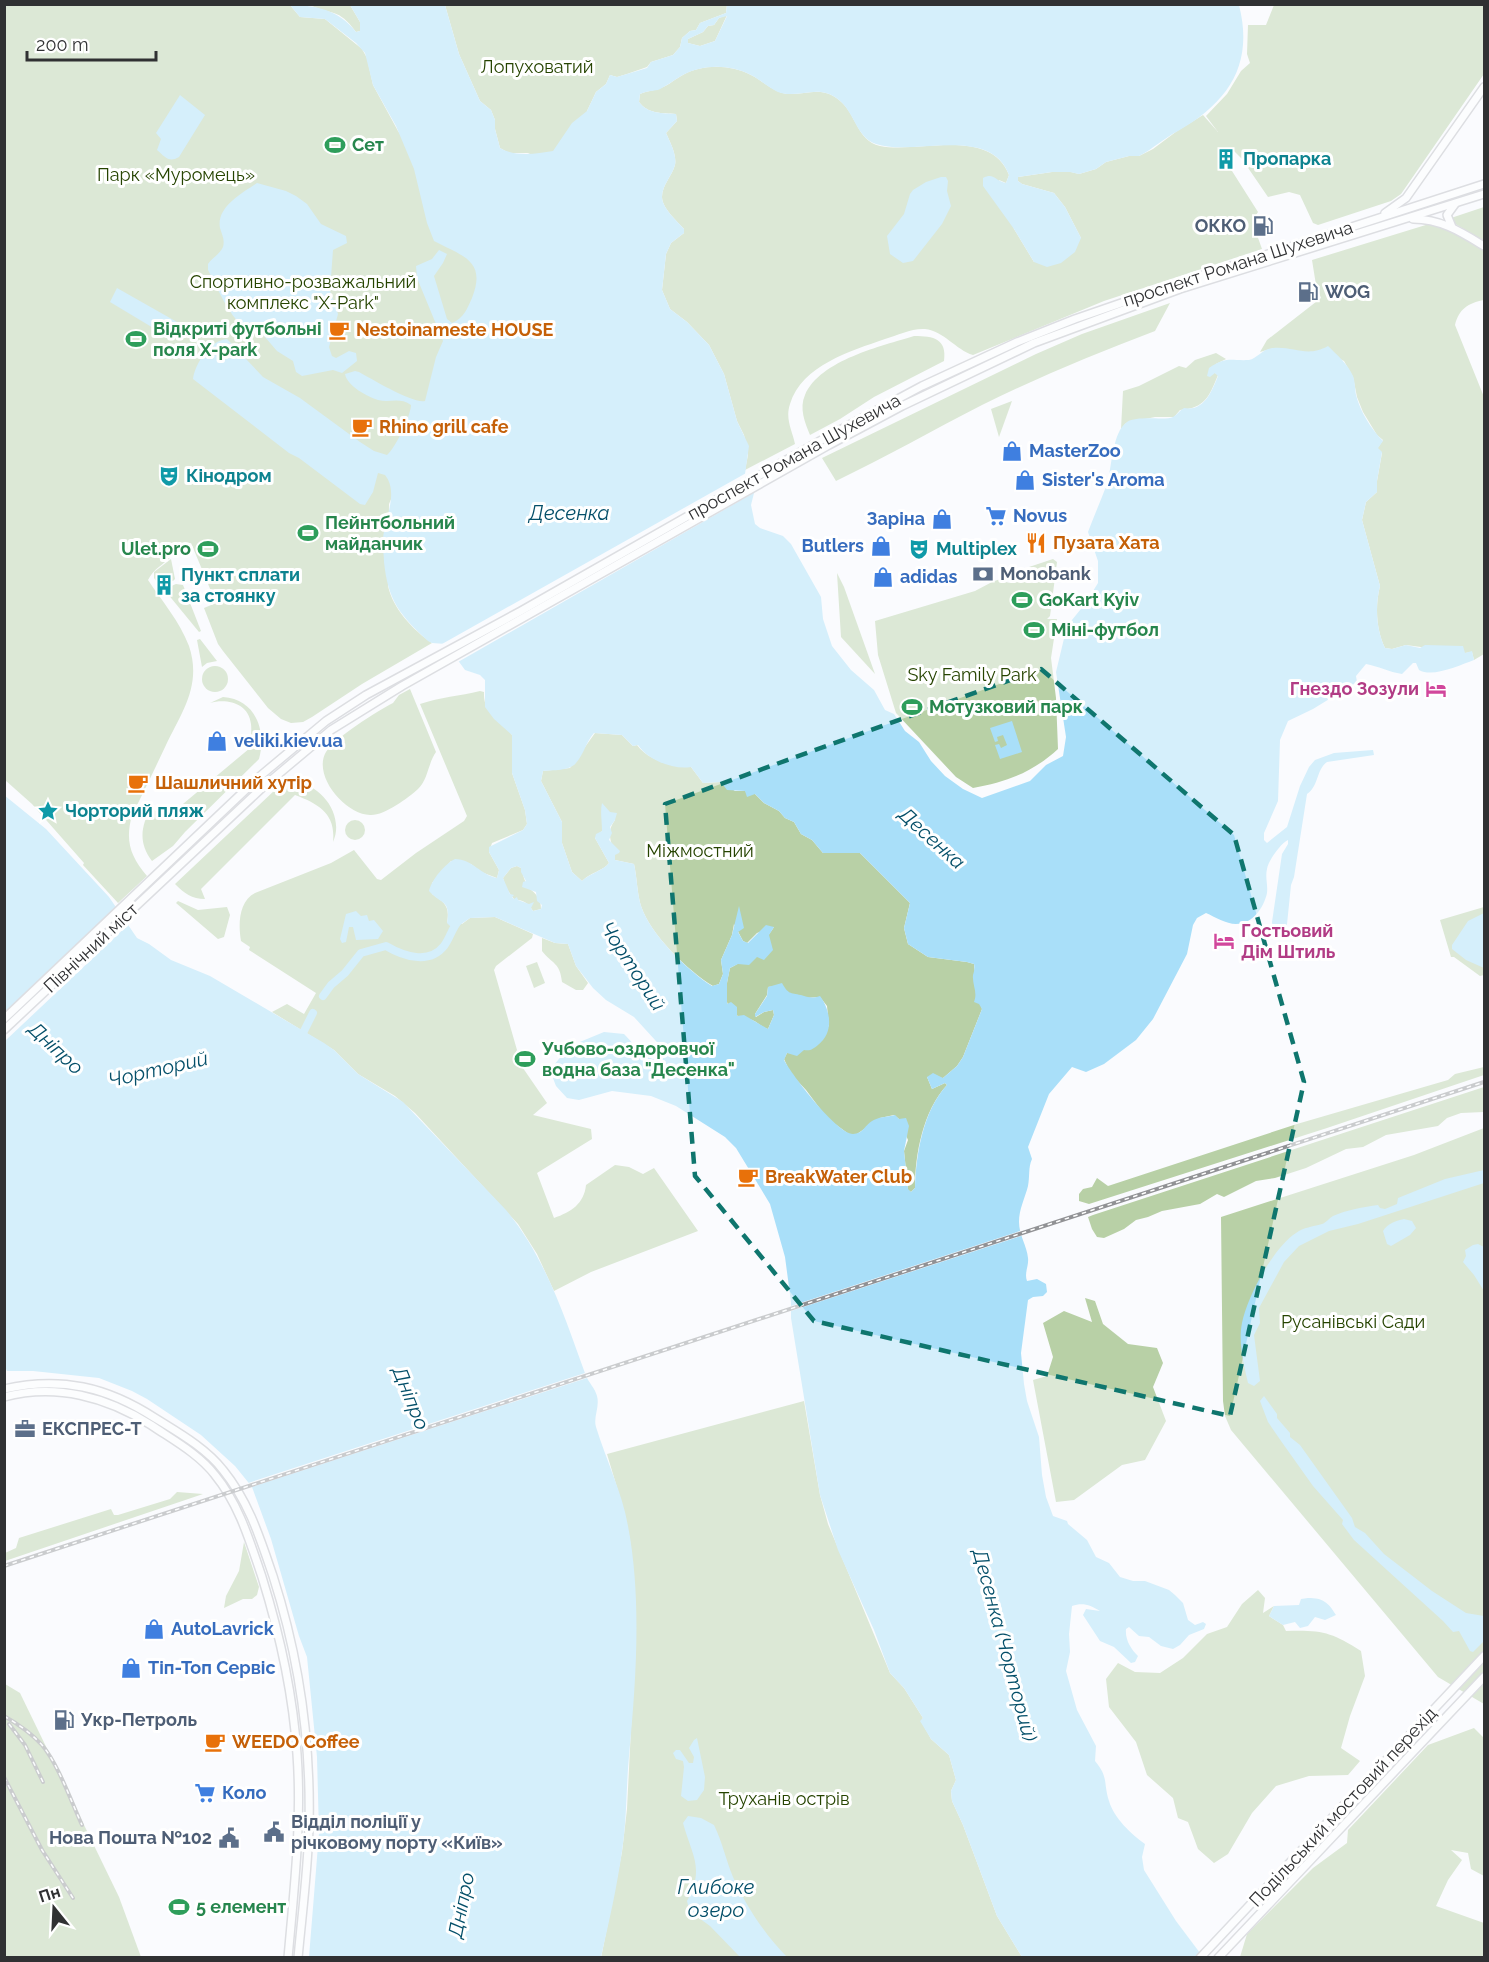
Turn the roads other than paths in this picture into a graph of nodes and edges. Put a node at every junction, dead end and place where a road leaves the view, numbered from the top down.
1 (1485, 87) edge
2 (1485, 184) edge
3 (1485, 194) edge
4 (1457, 203) junction
5 (1407, 219) junction
6 (1372, 220) junction
7 (1452, 227) junction
8 (1485, 246) edge
9 (827, 442) junction
10 (175, 864) junction
11 (4, 1019) edge
12 (4, 1030) edge
13 (4, 1389) edge
14 (4, 1397) edge
15 (1485, 1656) edge
16 (1485, 1677) edge
17 (288, 1958) edge
18 (298, 1958) edge
19 (1200, 1958) edge
20 (1218, 1958) edge

1 - 6 main road
2 - 6 main road, проспект Романа Шухевича
3 - 4 main road, проспект Романа Шухевича
4 - 5 main road, проспект Романа Шухевича
4 - 7 main road
5 - 7 main road
5 - 9 main road, проспект Романа Шухевича
6 - 9 main road, проспект Романа Шухевича
7 - 8 main road
9 - 10 main road, проспект Романа Шухевича
9 - 10 main road, проспект Романа Шухевича
10 - 11 main road, Північний міст
10 - 12 main road, Північний міст
13 - 18 main road
14 - 17 main road
15 - 19 main road, Подільський мостовий перехід
16 - 20 main road, Подільський мостовий перехід

